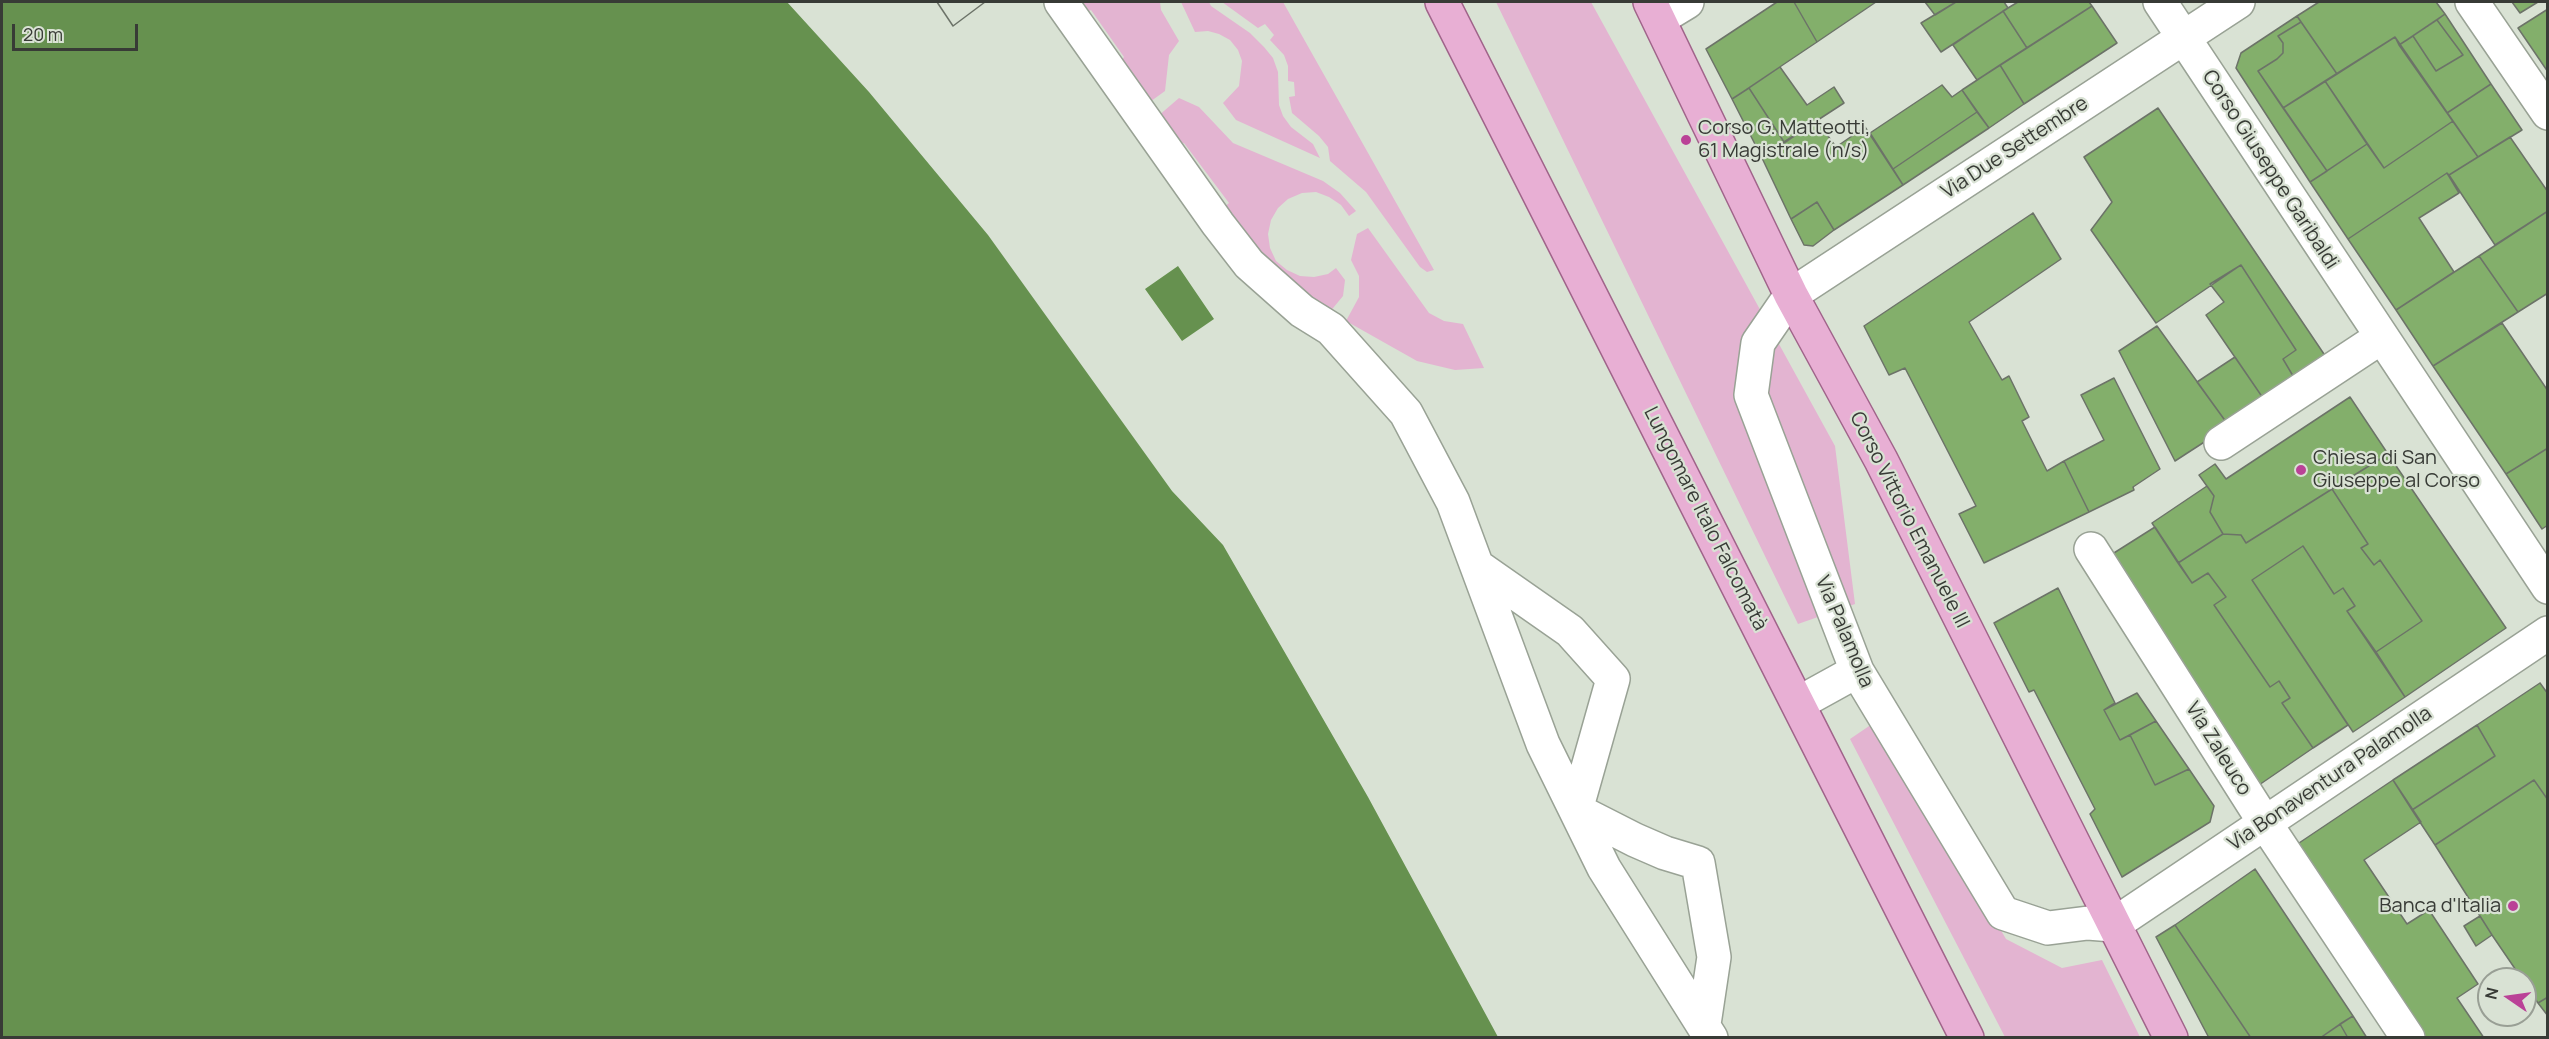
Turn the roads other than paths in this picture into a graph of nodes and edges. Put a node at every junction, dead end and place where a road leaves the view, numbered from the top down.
1 (1061, 2) edge
2 (1442, 2) edge
3 (1687, 2) edge
4 (2160, 2) edge
5 (2238, 2) edge
6 (2472, 2) edge
7 (1655, 10) edge
8 (2184, 37) junction
9 (2547, 113) edge
10 (1791, 295) junction
11 (2380, 338) junction
12 (2221, 443) dead end
13 (2091, 549) dead end
14 (1477, 566) junction
15 (2547, 587) edge
16 (2547, 633) edge
17 (1857, 671) junction
18 (1799, 703) junction
19 (1576, 810) junction
20 (2265, 823) junction
21 (2113, 925) junction
22 (1707, 1031) edge
23 (1967, 1038) edge
24 (2171, 1038) edge
25 (2409, 1038) edge

1 - 14 street
2 - 18 main road, Lungomare Italo Falcomatà
3 - 7 street
4 - 8 street, Corso Giuseppe Garibaldi
5 - 8 street, Via Due Settembre
6 - 9 street
7 - 10 main road, Corso Vittorio Emanuele III
8 - 10 street, Via Due Settembre
8 - 11 street, Corso Giuseppe Garibaldi
10 - 17 street, Via Palamolla
10 - 21 main road, Corso Vittorio Emanuele III
11 - 12 street
11 - 15 street, Corso Giuseppe Garibaldi
13 - 20 street, Via Zaleuco
14 - 19 street
14 - 19 street
16 - 20 street, Via Bonaventura Palamolla
17 - 18 street
17 - 21 street, Via Palamolla
18 - 23 main road, Lungomare Italo Falcomatà
19 - 22 street
19 - 22 street
20 - 21 street, Via Bonaventura Palamolla
20 - 25 street, Via Zaleuco
21 - 24 main road, Corso Vittorio Emanuele III

